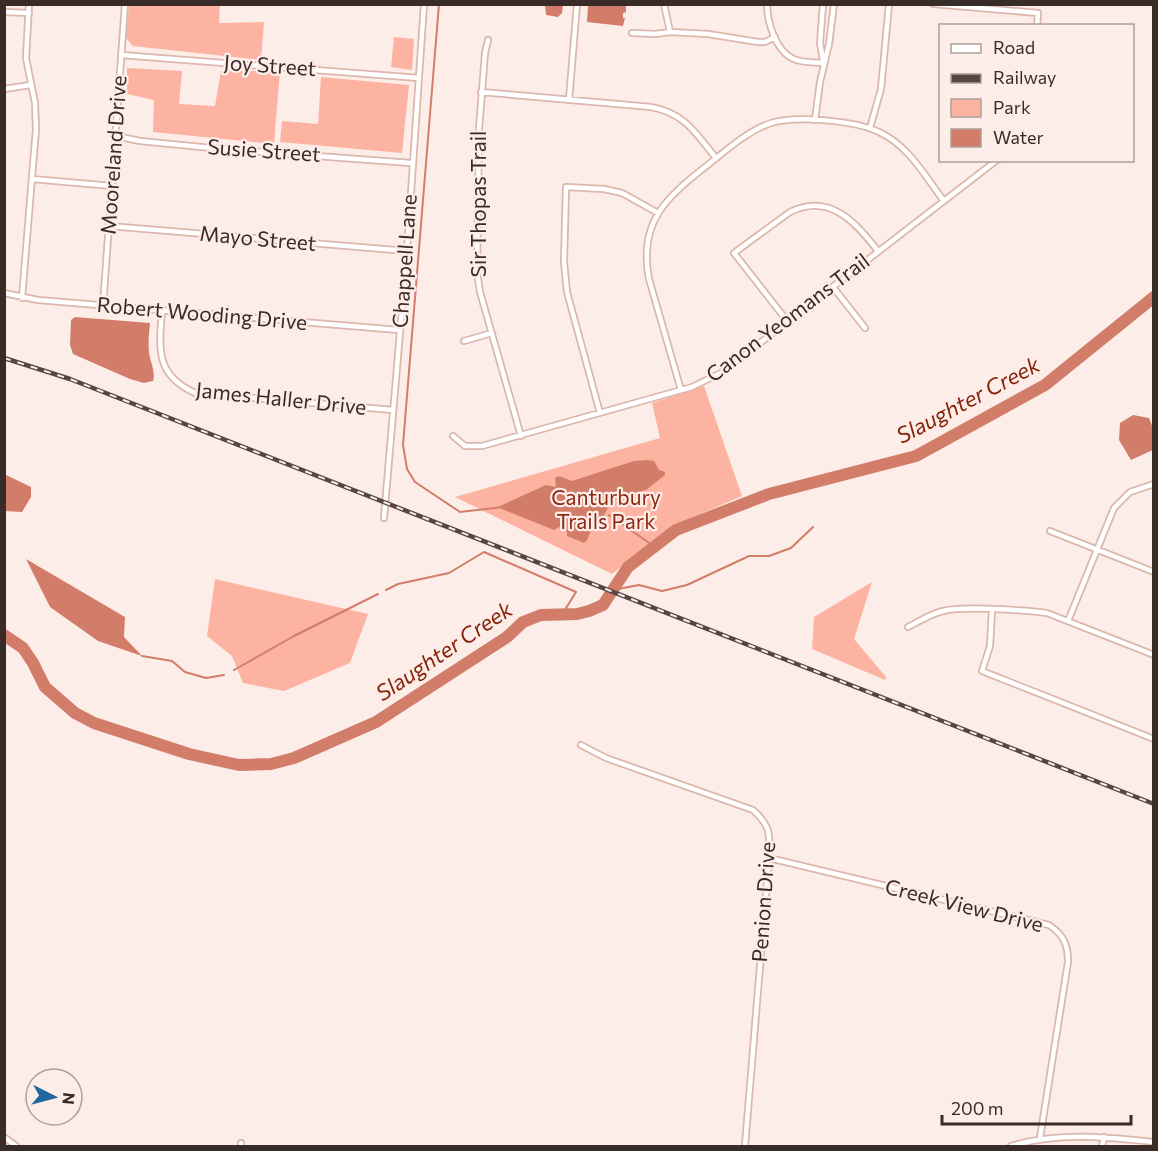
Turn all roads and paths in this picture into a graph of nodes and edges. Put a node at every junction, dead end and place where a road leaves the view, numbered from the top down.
1 (29, 4) edge
2 (125, 4) edge
3 (424, 4) edge
4 (577, 4) edge
5 (664, 4) edge
6 (766, 4) edge
7 (824, 4) edge
8 (834, 4) edge
9 (889, 4) edge
10 (933, 4) edge
11 (4, 12) edge
12 (29, 14) junction
13 (1037, 24) edge
14 (670, 32) junction
15 (632, 33) dead end
16 (775, 37) junction
17 (488, 40) dead end
18 (121, 55) junction
19 (823, 63) junction
20 (418, 78) junction
21 (30, 85) junction
22 (4, 89) edge
23 (482, 92) junction
24 (569, 100) junction
25 (815, 120) junction
26 (870, 128) junction
27 (116, 136) junction
28 (716, 159) junction
29 (994, 162) edge
30 (411, 163) junction
31 (33, 179) junction
32 (112, 186) junction
33 (944, 201) junction
34 (658, 213) junction
35 (109, 226) junction
36 (407, 251) junction
37 (878, 251) junction
38 (833, 287) junction
39 (4, 293) edge
40 (22, 298) junction
41 (103, 306) junction
42 (162, 311) junction
43 (788, 322) junction
44 (865, 328) dead end
45 (399, 330) junction
46 (492, 333) junction
47 (464, 340) dead end
48 (681, 390) junction
49 (393, 410) junction
50 (600, 413) junction
51 (453, 436) dead end
52 (521, 436) junction
53 (1154, 484) edge
54 (384, 518) dead end
55 (1050, 531) dead end
56 (1096, 549) junction
57 (1154, 572) edge
58 (992, 610) junction
59 (1068, 621) junction
60 (908, 627) dead end
61 (1154, 655) edge
62 (1154, 739) edge
63 (581, 745) dead end
64 (769, 858) junction
65 (4, 1137) edge
66 (1104, 1137) junction
67 (1040, 1138) junction
68 (1154, 1142) edge
69 (16, 1146) edge
70 (744, 1146) edge
71 (1011, 1146) edge
72 (1102, 1146) edge

1 - 12 street
2 - 18 street, Mooreland Drive
3 - 20 street, Chappell Lane
4 - 24 street
5 - 14 street
6 - 16 street
7 - 19 street
8 - 19 street
9 - 26 street
10 - 13 street
11 - 12 street
12 - 21 street
14 - 15 street
14 - 16 street
16 - 19 street
17 - 23 street, Sir Thopas Trail
18 - 20 street, Joy Street
18 - 27 street, Mooreland Drive
19 - 25 street
20 - 30 street, Chappell Lane
21 - 22 street
21 - 31 street
23 - 24 street
23 - 46 street, Sir Thopas Trail
24 - 28 street
25 - 26 street
25 - 28 street
26 - 33 street
27 - 30 street, Susie Street
27 - 32 street, Mooreland Drive
28 - 34 street
29 - 33 street, Canon Yeomans Trail
30 - 36 street, Chappell Lane
31 - 32 street
31 - 40 street
32 - 35 street, Mooreland Drive
33 - 37 street, Canon Yeomans Trail
34 - 48 street
34 - 50 street
35 - 36 street, Mayo Street
35 - 41 street, Mooreland Drive
36 - 45 street, Chappell Lane
37 - 38 street, Canon Yeomans Trail
37 - 43 street
38 - 43 street, Canon Yeomans Trail
38 - 44 street
39 - 40 street, Robert Wooding Drive
40 - 41 street, Robert Wooding Drive
41 - 42 street, Robert Wooding Drive
42 - 45 street, Robert Wooding Drive
42 - 49 street, James Haller Drive
43 - 48 street, Canon Yeomans Trail
45 - 49 street, Chappell Lane
46 - 47 street
46 - 52 street, Sir Thopas Trail
48 - 50 street, Canon Yeomans Trail
49 - 54 street, Chappell Lane
50 - 52 street, Canon Yeomans Trail
51 - 52 street, Canon Yeomans Trail
53 - 56 street
55 - 56 street
56 - 57 street
56 - 59 street
58 - 59 street
58 - 60 street
58 - 62 street
59 - 61 street
63 - 64 street, Penion Drive
64 - 67 street, Creek View Drive
64 - 70 street, Penion Drive
65 - 69 street
66 - 67 street
66 - 68 street
66 - 72 street
67 - 71 street

